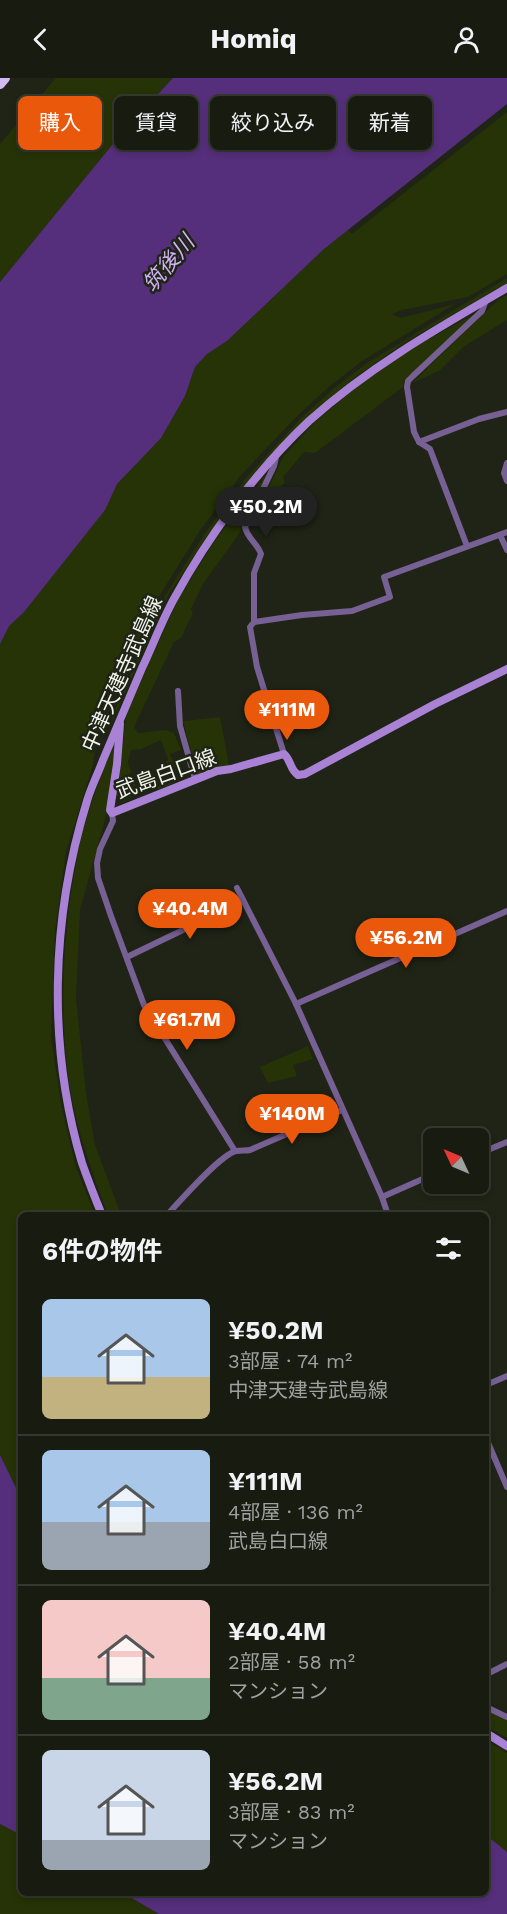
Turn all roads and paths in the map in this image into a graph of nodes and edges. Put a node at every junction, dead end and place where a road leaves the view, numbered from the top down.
1 (5, 78) edge
2 (0, 84) edge
3 (507, 288) edge
4 (486, 300) junction
5 (507, 412) edge
6 (419, 442) junction
7 (276, 457) junction
8 (507, 463) edge
9 (507, 482) edge
10 (507, 532) edge
11 (500, 535) junction
12 (467, 546) junction
13 (507, 550) edge
14 (254, 622) junction
15 (507, 669) edge
16 (178, 691) dead end
17 (121, 715) junction
18 (284, 754) junction
19 (195, 779) junction
20 (112, 813) junction
21 (237, 888) dead end
22 (243, 901) junction
23 (507, 911) edge
24 (127, 957) junction
25 (296, 1004) junction
26 (342, 1110) junction
27 (507, 1142) edge
28 (489, 1149) edge
29 (235, 1151) junction
30 (423, 1179) edge
31 (382, 1197) junction
32 (101, 1212) edge
33 (170, 1212) edge
34 (387, 1212) edge
35 (507, 1376) edge
36 (489, 1384) edge
37 (489, 1445) edge
38 (507, 1487) edge
39 (507, 1664) edge
40 (489, 1673) edge
41 (489, 1708) edge
42 (507, 1717) edge
43 (489, 1735) edge
44 (507, 1746) edge

1 - 2 highway
3 - 4 main road, 中津天建寺武島線
4 - 6 street
4 - 7 main road, 中津天建寺武島線
5 - 6 street
6 - 12 street
7 - 14 street
7 - 17 main road, 中津天建寺武島線
8 - 9 street
10 - 11 street
11 - 12 street
11 - 13 street
12 - 14 street
14 - 18 street
15 - 18 main road
16 - 19 street
17 - 20 main road, 武島白口線
17 - 32 main road, 中津天建寺武島線
18 - 19 main road, 武島白口線
19 - 20 main road, 武島白口線
20 - 24 street
21 - 22 street
22 - 24 street
22 - 25 street
23 - 25 street
24 - 29 street
25 - 26 street
26 - 29 street
26 - 31 street
27 - 28 street
29 - 33 street
30 - 31 street
31 - 34 street
35 - 36 street
37 - 38 street
39 - 40 street
41 - 42 street
43 - 44 main road

